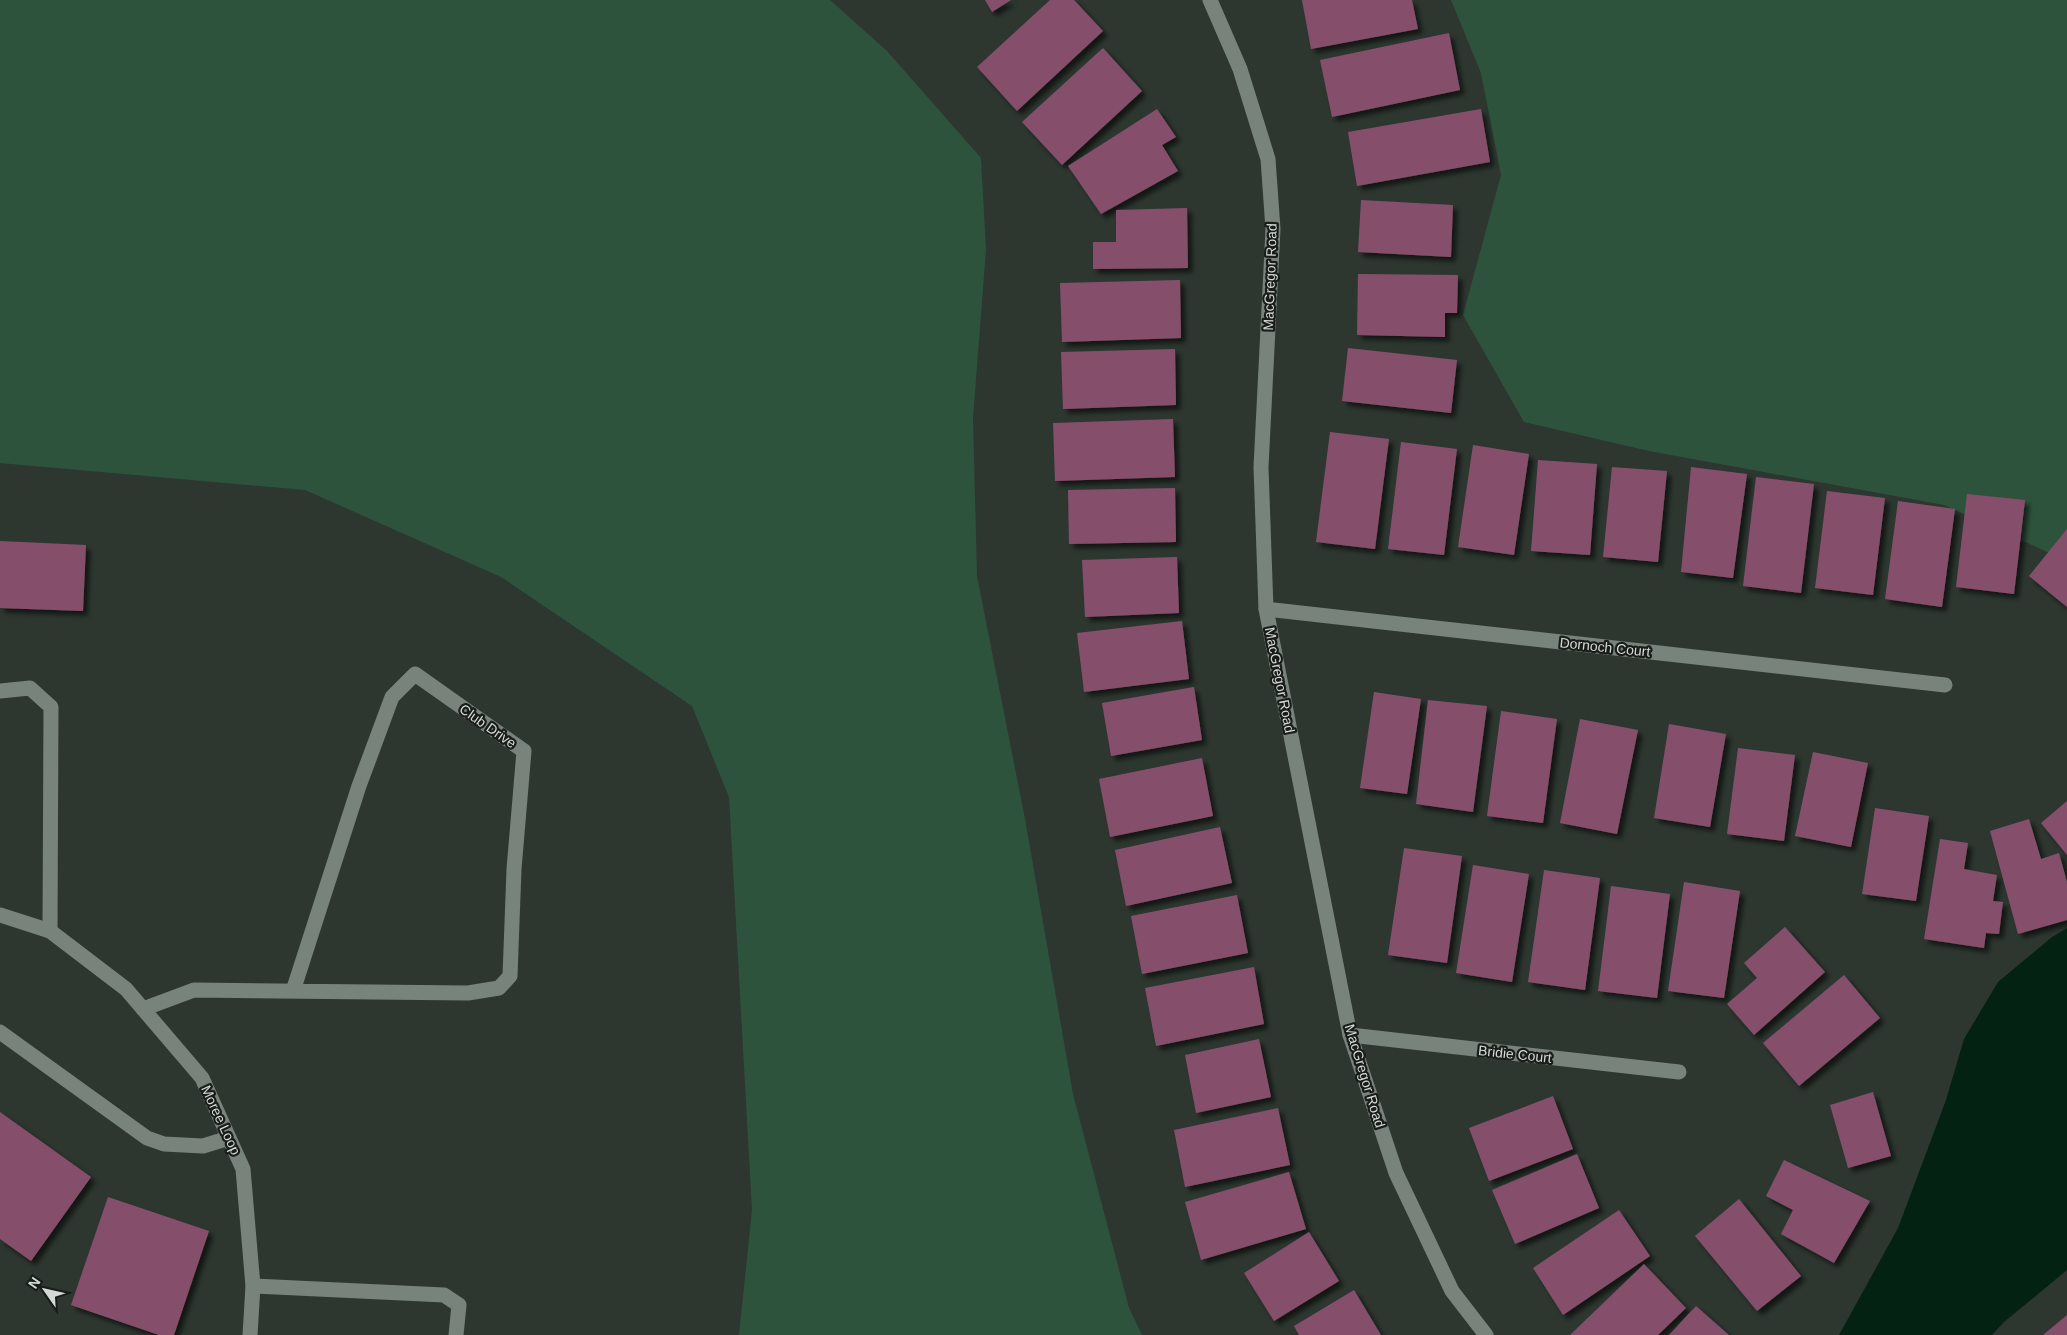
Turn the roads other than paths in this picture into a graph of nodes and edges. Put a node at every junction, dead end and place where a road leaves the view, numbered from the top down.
1 (1210, 0) edge
2 (1266, 609) junction
3 (1945, 685) dead end
4 (0, 691) edge
5 (0, 915) edge
6 (50, 931) junction
7 (293, 991) junction
8 (143, 1009) junction
9 (0, 1032) edge
10 (1350, 1036) junction
11 (1679, 1072) dead end
12 (229, 1138) junction
13 (253, 1286) junction
14 (250, 1335) edge
15 (456, 1335) edge
16 (1486, 1335) edge

1 - 2 street, MacGregor Road
2 - 3 street, Dornoch Court
2 - 10 street, MacGregor Road
4 - 6 street
5 - 6 street, Moree Loop
6 - 8 street, Moree Loop
7 - 7 street, Club Drive
7 - 8 street, Club Drive
8 - 12 street, Moree Loop
9 - 12 street
10 - 11 street, Bridie Court
10 - 16 street, MacGregor Road
12 - 13 street, Moree Loop
13 - 14 street, Moree Loop
13 - 15 street

